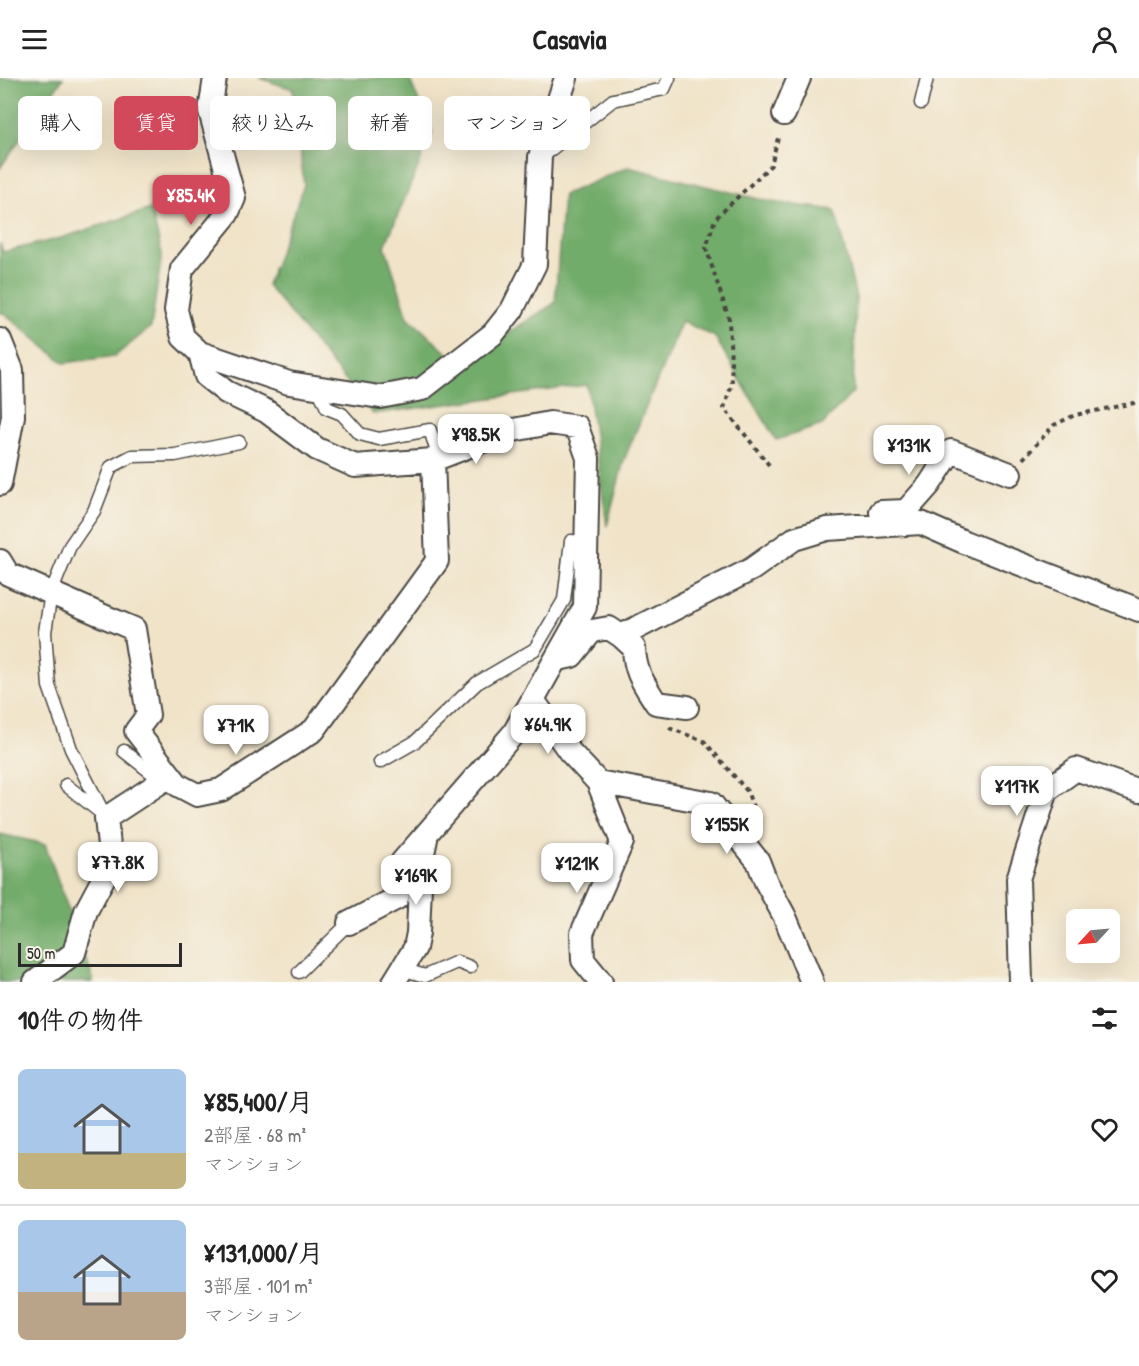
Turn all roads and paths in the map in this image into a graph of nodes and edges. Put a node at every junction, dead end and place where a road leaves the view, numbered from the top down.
1 (215, 78) edge
2 (566, 78) edge
3 (669, 78) edge
4 (799, 78) edge
5 (927, 78) edge
6 (921, 104) dead end
7 (784, 114) joint
8 (540, 157) junction
9 (0, 340) edge
10 (200, 353) junction
11 (318, 388) junction
12 (1139, 402) edge
13 (239, 442) dead end
14 (436, 459) junction
15 (769, 465) dead end
16 (1010, 474) joint
17 (0, 484) edge
18 (816, 532) junction
19 (586, 542) junction
20 (0, 561) edge
21 (51, 593) junction
22 (1139, 610) edge
23 (621, 636) junction
24 (556, 659) junction
25 (533, 700) junction
26 (687, 707) dead end
27 (124, 751) dead end
28 (380, 762) dead end
29 (166, 778) junction
30 (598, 782) junction
31 (66, 785) dead end
32 (1139, 791) edge
33 (106, 818) junction
34 (428, 832) junction
35 (349, 923) joint
36 (470, 967) dead end
37 (299, 972) dead end
38 (398, 975) edge
39 (35, 982) edge
40 (602, 982) edge
41 (812, 982) edge
42 (1021, 982) edge

1 - 10 street
2 - 8 street
3 - 8 lane
4 - 7 street
5 - 6 lane
7 - 15 path
8 - 11 street
9 - 17 street
10 - 11 street
10 - 14 street
11 - 14 lane
12 - 16 path
13 - 21 lane
14 - 19 street
14 - 29 street
16 - 18 street
18 - 22 street
18 - 23 street
19 - 24 street
19 - 28 lane
20 - 21 street
21 - 29 street
21 - 33 lane
23 - 24 street
23 - 26 street
24 - 25 street
25 - 30 street
25 - 34 street
27 - 29 lane
29 - 33 street
30 - 40 street
30 - 41 street
31 - 33 lane
32 - 42 street
33 - 39 street
34 - 35 street
34 - 38 street
35 - 37 lane
36 - 38 lane

